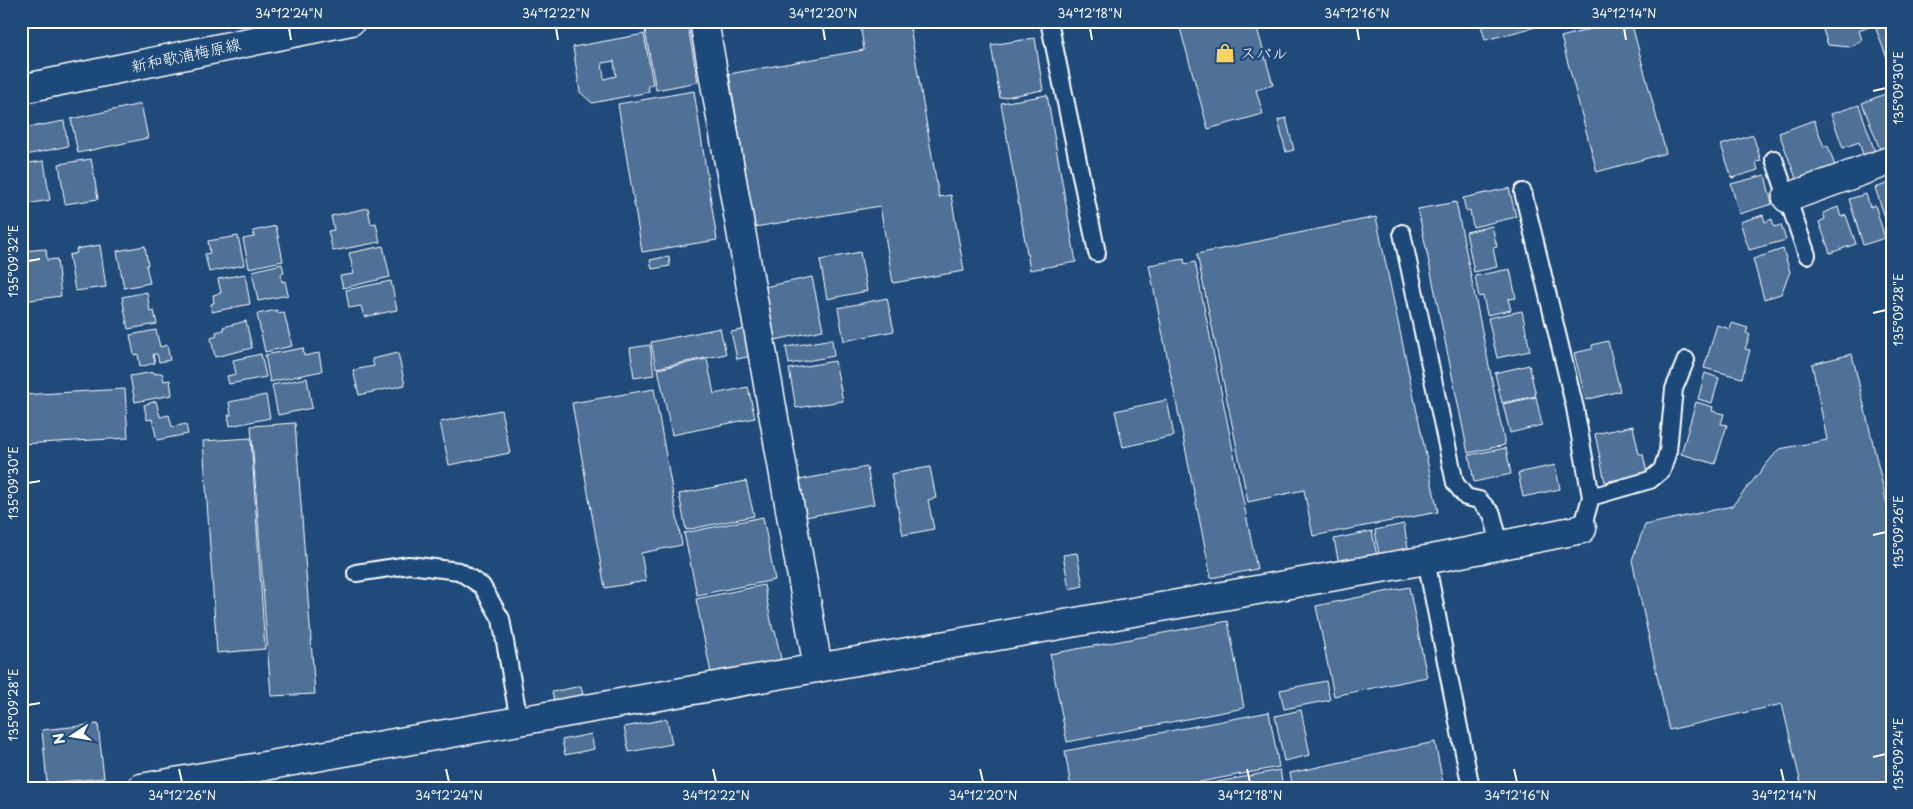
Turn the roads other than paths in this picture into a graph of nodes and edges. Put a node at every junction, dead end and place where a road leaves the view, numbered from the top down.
1 (351, 21) edge
2 (704, 21) edge
3 (1049, 21) edge
4 (316, 25) edge
5 (21, 89) edge
6 (1774, 159) dead end
7 (1892, 160) edge
8 (1523, 192) dead end
9 (1788, 198) junction
10 (1402, 233) dead end
11 (1097, 252) dead end
12 (1807, 256) dead end
13 (1686, 360) dead end
14 (1591, 497) junction
15 (1582, 529) joint
16 (1500, 546) junction
17 (1426, 560) junction
18 (356, 573) dead end
19 (818, 668) junction
20 (519, 721) junction
21 (142, 788) edge
22 (1471, 788) edge

1 - 4 street, 新和歌浦梅原線
2 - 19 street
3 - 11 lane
4 - 5 street, 新和歌浦梅原線
6 - 9 lane
7 - 9 street
8 - 14 lane
9 - 12 lane
10 - 16 lane
13 - 14 lane
14 - 15 lane
15 - 16 street
16 - 17 street
17 - 19 street
17 - 22 lane
18 - 20 lane
19 - 20 street
20 - 21 street

